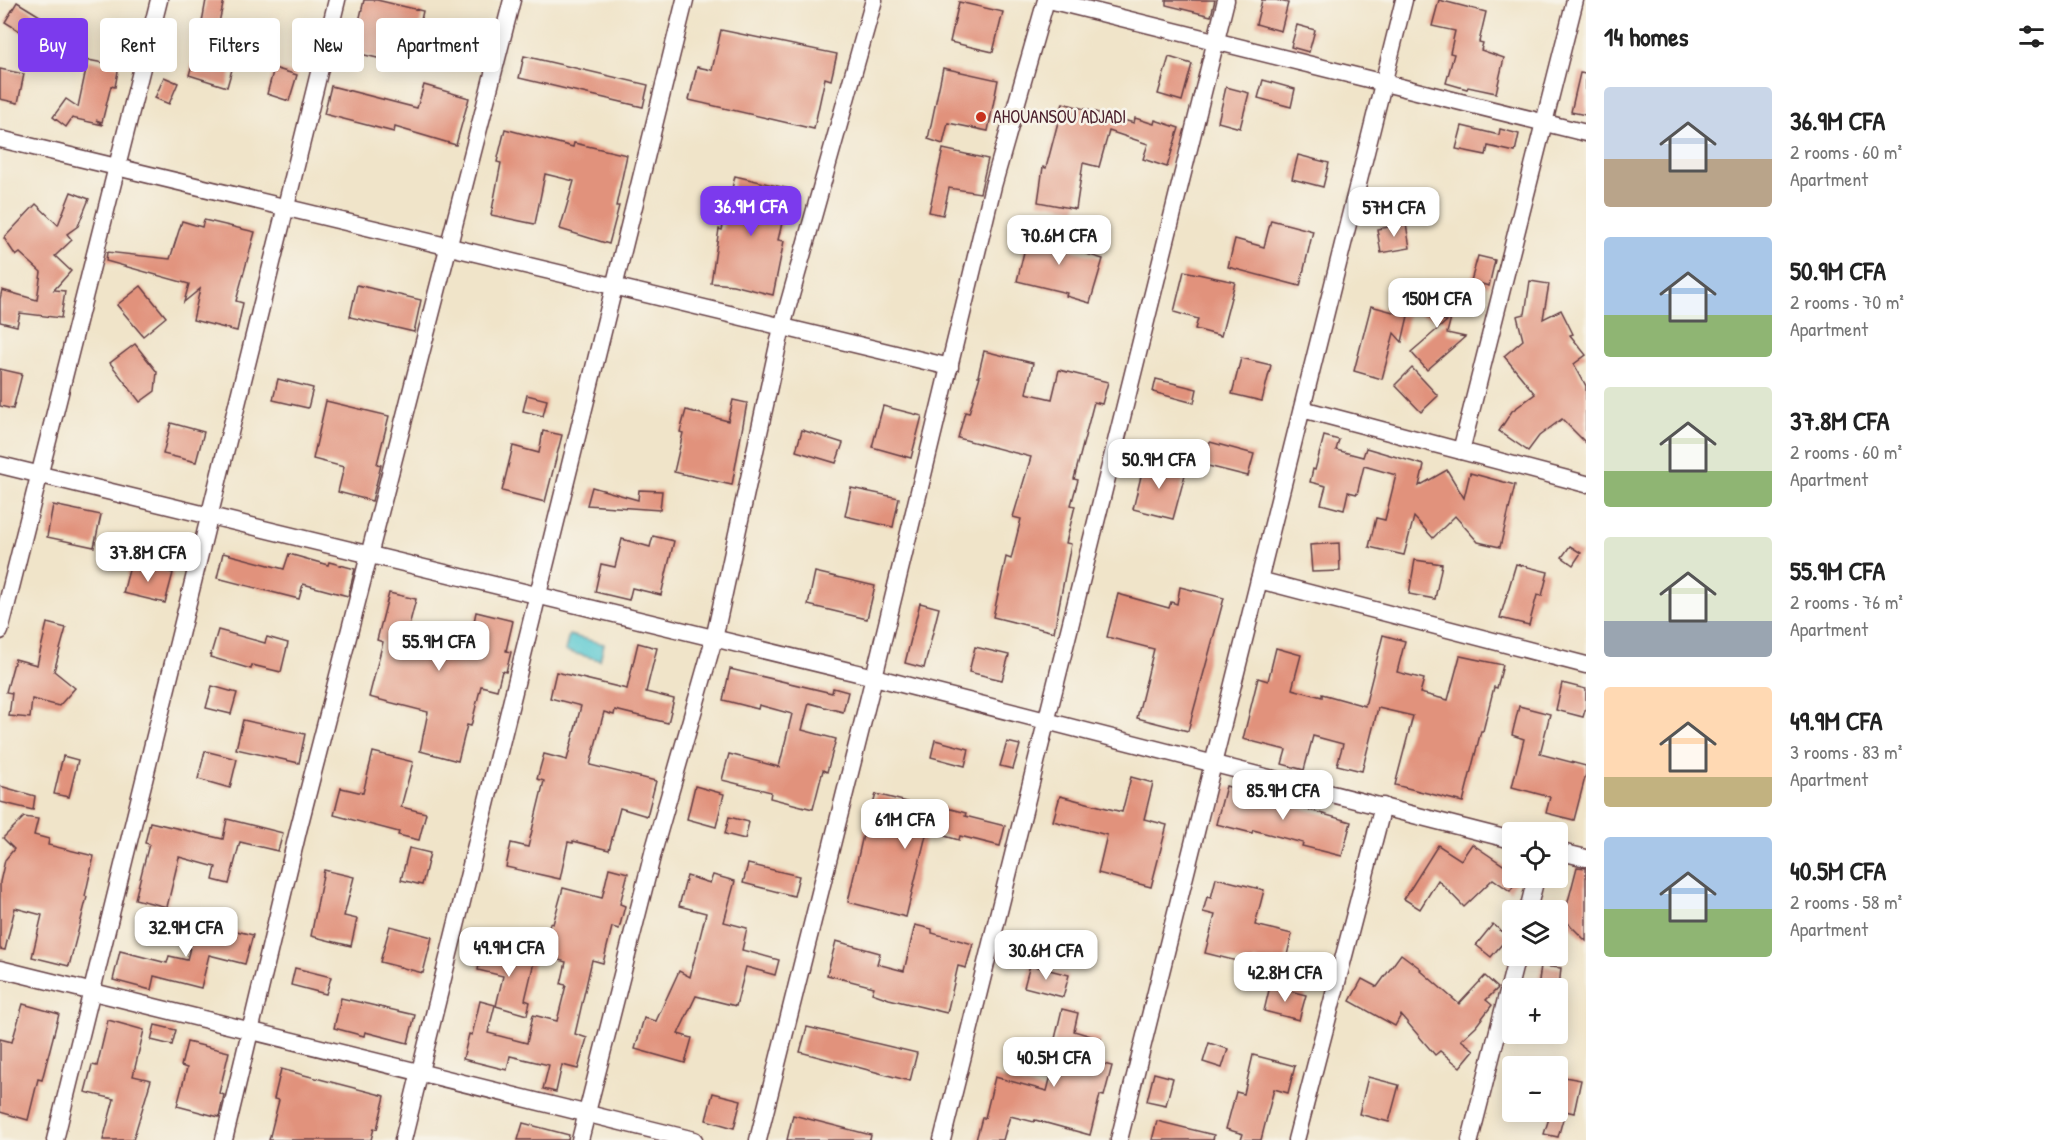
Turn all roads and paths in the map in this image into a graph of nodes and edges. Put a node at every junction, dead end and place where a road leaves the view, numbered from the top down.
1 (159, 0) edge
2 (337, 0) edge
3 (512, 0) edge
4 (685, 0) edge
5 (874, 0) edge
6 (1047, 0) edge
7 (1226, 0) edge
8 (1404, 0) edge
9 (1575, 0) edge
10 (1216, 42) junction
11 (1383, 83) junction
12 (1544, 123) junction
13 (1586, 133) edge
14 (0, 139) edge
15 (117, 167) junction
16 (285, 208) junction
17 (449, 247) junction
18 (614, 287) junction
19 (782, 327) junction
20 (950, 367) junction
21 (1302, 409) junction
22 (1461, 450) junction
23 (0, 465) edge
24 (39, 475) junction
25 (1586, 484) edge
26 (209, 517) junction
27 (368, 555) junction
28 (1259, 580) junction
29 (538, 597) junction
30 (0, 631) edge
31 (714, 639) junction
32 (1586, 664) edge
33 (874, 677) junction
34 (1047, 720) junction
35 (1213, 764) junction
36 (1383, 806) junction
37 (1502, 837) edge
38 (1568, 854) edge
39 (1586, 858) edge
40 (1514, 966) edge
41 (0, 969) edge
42 (91, 992) junction
43 (250, 1032) junction
44 (420, 1072) junction
45 (586, 1114) junction
46 (55, 1140) edge
47 (224, 1140) edge
48 (403, 1140) edge
49 (580, 1140) edge
50 (694, 1140) edge
51 (758, 1140) edge
52 (942, 1140) edge
53 (1119, 1140) edge
54 (1296, 1140) edge
55 (1470, 1140) edge

1 - 15 street
2 - 16 street
3 - 17 street
4 - 18 street
5 - 19 street
6 - 10 street
6 - 20 street
7 - 10 street
8 - 11 street
9 - 12 street
10 - 11 street
10 - 34 street
11 - 12 street
11 - 21 street
12 - 13 street
12 - 22 street
14 - 15 street
15 - 16 street
15 - 24 street
16 - 17 street
16 - 26 street
17 - 18 street
17 - 27 street
18 - 19 street
18 - 29 street
19 - 20 street
19 - 31 street
20 - 33 street
21 - 22 street
21 - 28 street
22 - 25 street
23 - 24 street
24 - 26 street
24 - 30 street
26 - 27 street
26 - 42 street
27 - 29 street
27 - 43 street
28 - 32 street
28 - 35 street
29 - 31 street
29 - 44 street
31 - 33 street
31 - 45 street
33 - 34 street
33 - 51 street
34 - 35 street
34 - 52 street
35 - 36 street
35 - 53 street
36 - 37 street
36 - 54 street
38 - 39 street
40 - 55 street
41 - 42 street
42 - 43 street
42 - 46 street
43 - 44 street
43 - 47 street
44 - 45 street
44 - 48 street
45 - 49 street
45 - 50 street

